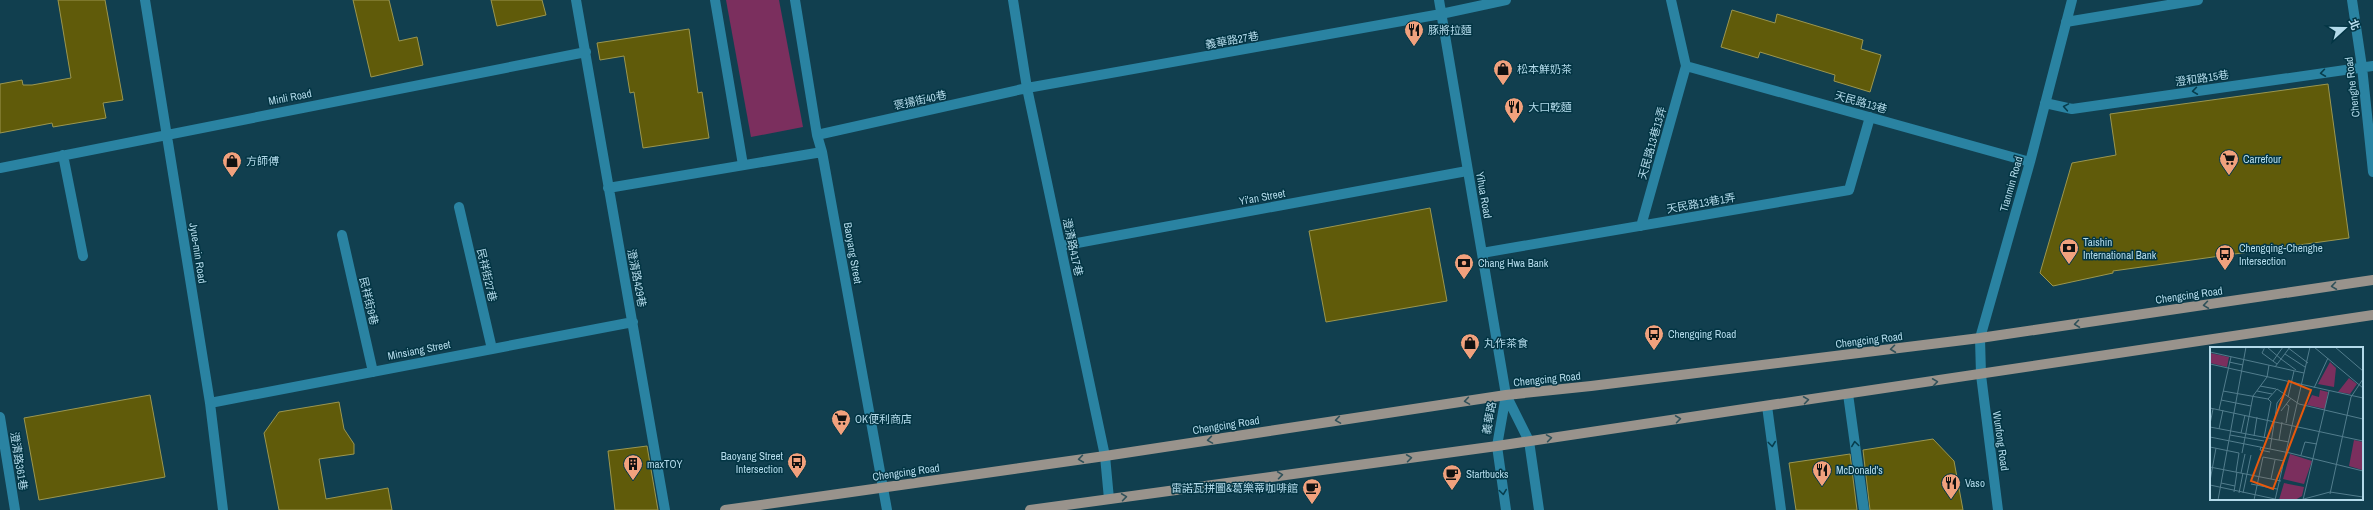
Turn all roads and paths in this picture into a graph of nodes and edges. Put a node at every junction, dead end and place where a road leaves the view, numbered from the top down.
1 (145, 0) edge
2 (576, 0) edge
3 (716, 0) edge
4 (795, 0) edge
5 (1013, 0) edge
6 (1439, 0) edge
7 (1506, 0) edge
8 (1671, 0) edge
9 (2072, 0) edge
10 (2198, 0) edge
11 (2352, 0) edge
12 (1441, 14) junction
13 (2066, 22) junction
14 (586, 52) junction
15 (1686, 66) junction
16 (2373, 66) edge
17 (2362, 68) junction
18 (1027, 88) junction
19 (2045, 103) junction
20 (1870, 117) junction
21 (167, 134) junction
22 (818, 135) junction
23 (822, 152) junction
24 (63, 155) junction
25 (2030, 162) junction
26 (743, 165) junction
27 (0, 168) edge
28 (1467, 171) junction
29 (2373, 172) edge
30 (608, 188) junction
31 (459, 207) dead end
32 (1641, 226) junction
33 (342, 235) dead end
34 (1061, 246) junction
35 (1482, 253) junction
36 (83, 256) dead end
37 (2373, 280) edge
38 (2373, 315) edge
39 (633, 322) junction
40 (1980, 338) junction
41 (492, 349) junction
42 (372, 372) junction
43 (1981, 375) junction
44 (1848, 394) junction
45 (1506, 395) junction
46 (210, 403) junction
47 (1767, 406) junction
48 (0, 417) edge
49 (1529, 441) junction
50 (1497, 446) junction
51 (1105, 456) junction
52 (883, 487) junction
53 (1109, 499) junction
54 (15, 510) edge
55 (223, 510) edge
56 (665, 510) edge
57 (725, 510) edge
58 (887, 510) edge
59 (1030, 510) edge
60 (1506, 510) edge
61 (1539, 510) edge
62 (1781, 510) edge
63 (1864, 510) edge
64 (1998, 510) edge

1 - 21 street, Jyue-min Road
2 - 14 street, 澄清路429巷
3 - 26 street
4 - 22 street, Baoyang Street
5 - 18 street, 澄清路417巷
6 - 12 street, Yihua Road
7 - 12 street, 義華路27巷
8 - 15 street
9 - 13 street, Tianmin Road
10 - 13 street
11 - 17 street, Chenghe Road
12 - 18 street, 義華路27巷
12 - 28 street, Yihua Road
13 - 19 street, Tianmin Road
14 - 21 street, Minli Road
14 - 30 street, 澄清路429巷
15 - 20 street, 天民路13巷
15 - 32 street, 天民路13巷13弄
16 - 17 street, 澄和路15巷
17 -> 19 street, 澄和路15巷
17 - 29 street, Chenghe Road
18 - 22 street, 褒揚街40巷
18 - 34 street, 澄清路417巷
19 - 25 street, Tianmin Road
20 - 25 street, 天民路13巷
20 - 32 street, 天民路13巷1弄
21 - 24 street, Minli Road
21 - 46 street, Jyue-min Road
22 - 23 street, Baoyang Street
23 - 26 street
23 - 52 street, Baoyang Street
24 - 27 street, Minli Road
24 - 36 street
25 - 40 street, Tianmin Road
26 - 30 street
28 - 34 street, Yi'an Street
28 - 35 street, Yihua Road
30 - 39 street, 澄清路429巷
31 - 41 street, 民祥街27巷
32 - 35 street, 天民路13巷1弄
33 - 42 street, 民祥街9巷
34 - 51 street, 澄清路417巷
35 - 45 street, Yihua Road
37 -> 40 main road, Chengcing Road
38 - 43 main road
39 - 41 street, Minsiang Street
39 - 56 street, 澄清路429巷
40 - 43 street, Tianmin Road
40 -> 45 main road, Chengcing Road
41 - 42 street, Minsiang Street
42 - 46 street, Minsiang Street
44 -> 43 main road
43 - 64 street, Wunfong Road
47 -> 44 main road
63 -> 44 street
45 - 49 street
45 - 50 street, 義華路
45 -> 51 main road, Chengcing Road
46 - 55 street, Jyue-min Road
49 -> 47 main road
47 -> 62 street
48 - 54 street, 澄清路361巷
49 - 50 main road
49 - 61 street
53 -> 50 main road
50 -> 60 street, 義華路
51 -> 52 main road, Chengcing Road
51 - 53 street, 澄清路417巷
52 - 57 main road, Chengcing Road
52 - 58 street, Baoyang Street
53 - 59 main road

